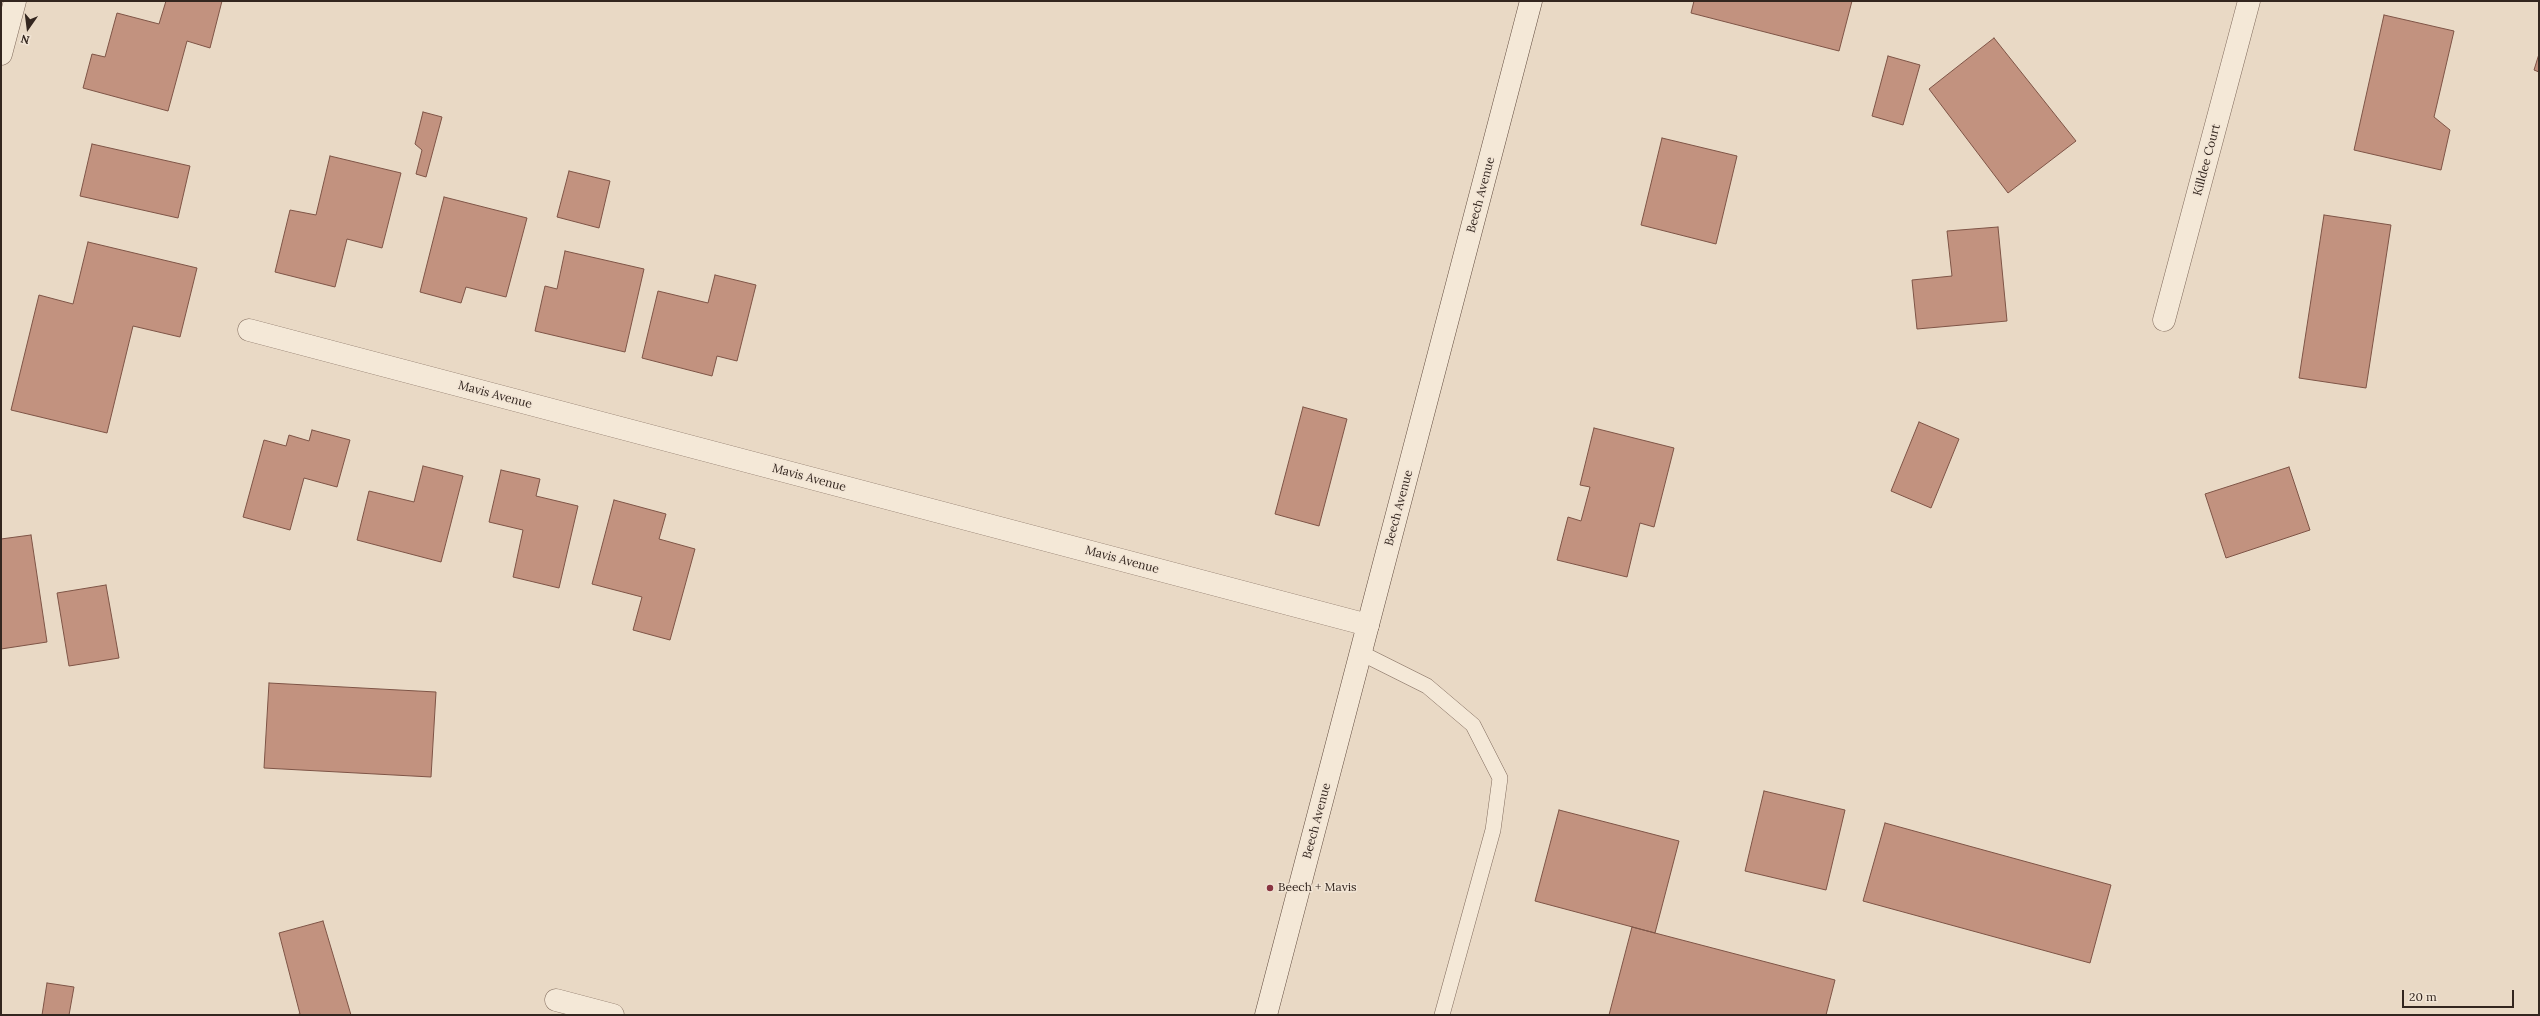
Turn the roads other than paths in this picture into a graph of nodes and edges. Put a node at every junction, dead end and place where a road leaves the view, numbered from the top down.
1 (15, 1) edge
2 (1531, 1) edge
3 (2249, 1) edge
4 (1, 54) edge
5 (2164, 320) dead end
6 (249, 330) dead end
7 (1368, 625) junction
8 (1361, 654) junction
9 (556, 1000) dead end
10 (613, 1015) edge
11 (1266, 1015) edge
12 (1442, 1015) edge

1 - 4 street
2 - 7 street, Beech Avenue
3 - 5 street, Killdee Court
6 - 7 street, Mavis Avenue
7 - 8 street, Beech Avenue
8 - 11 street, Beech Avenue
8 - 12 lane
9 - 10 street

